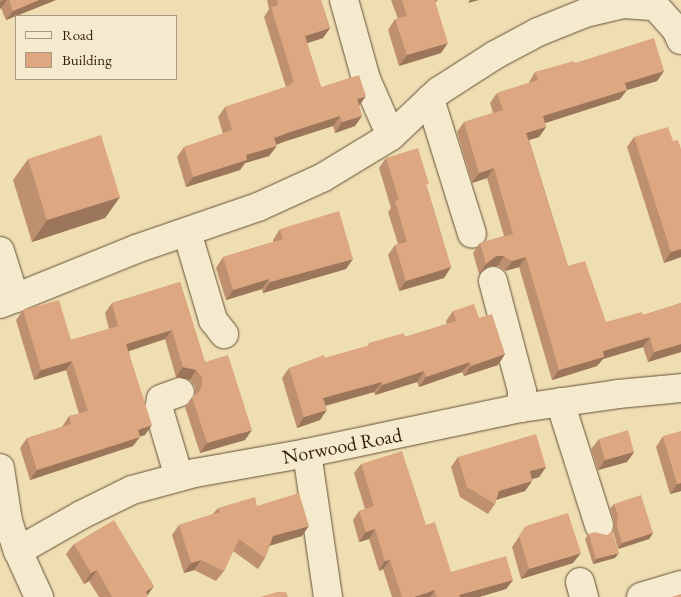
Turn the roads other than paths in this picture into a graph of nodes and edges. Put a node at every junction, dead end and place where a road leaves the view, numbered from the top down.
1 (344, 0) edge
2 (655, 3) edge
3 (681, 40) edge
4 (430, 100) junction
5 (391, 136) junction
6 (187, 232) junction
7 (472, 234) dead end
8 (0, 251) edge
9 (493, 281) dead end
10 (7, 301) edge
11 (224, 334) dead end
12 (681, 388) edge
13 (180, 392) dead end
14 (560, 402) junction
15 (521, 408) junction
16 (307, 453) junction
17 (0, 468) edge
18 (179, 477) junction
19 (599, 525) dead end
20 (18, 551) junction
21 (681, 585) edge
22 (39, 597) edge
23 (328, 597) edge
24 (642, 597) edge

1 - 5 street
2 - 3 street
2 - 4 street
4 - 5 street
4 - 7 street
5 - 6 street
6 - 10 street
6 - 11 street
8 - 10 street
9 - 15 street
12 - 14 street, Norwood Road
13 - 18 street
14 - 15 street, Norwood Road
14 - 19 street
15 - 16 street, Norwood Road
16 - 18 street, Norwood Road
16 - 23 street
17 - 20 street
18 - 20 street, Norwood Road
20 - 22 street
21 - 24 street

